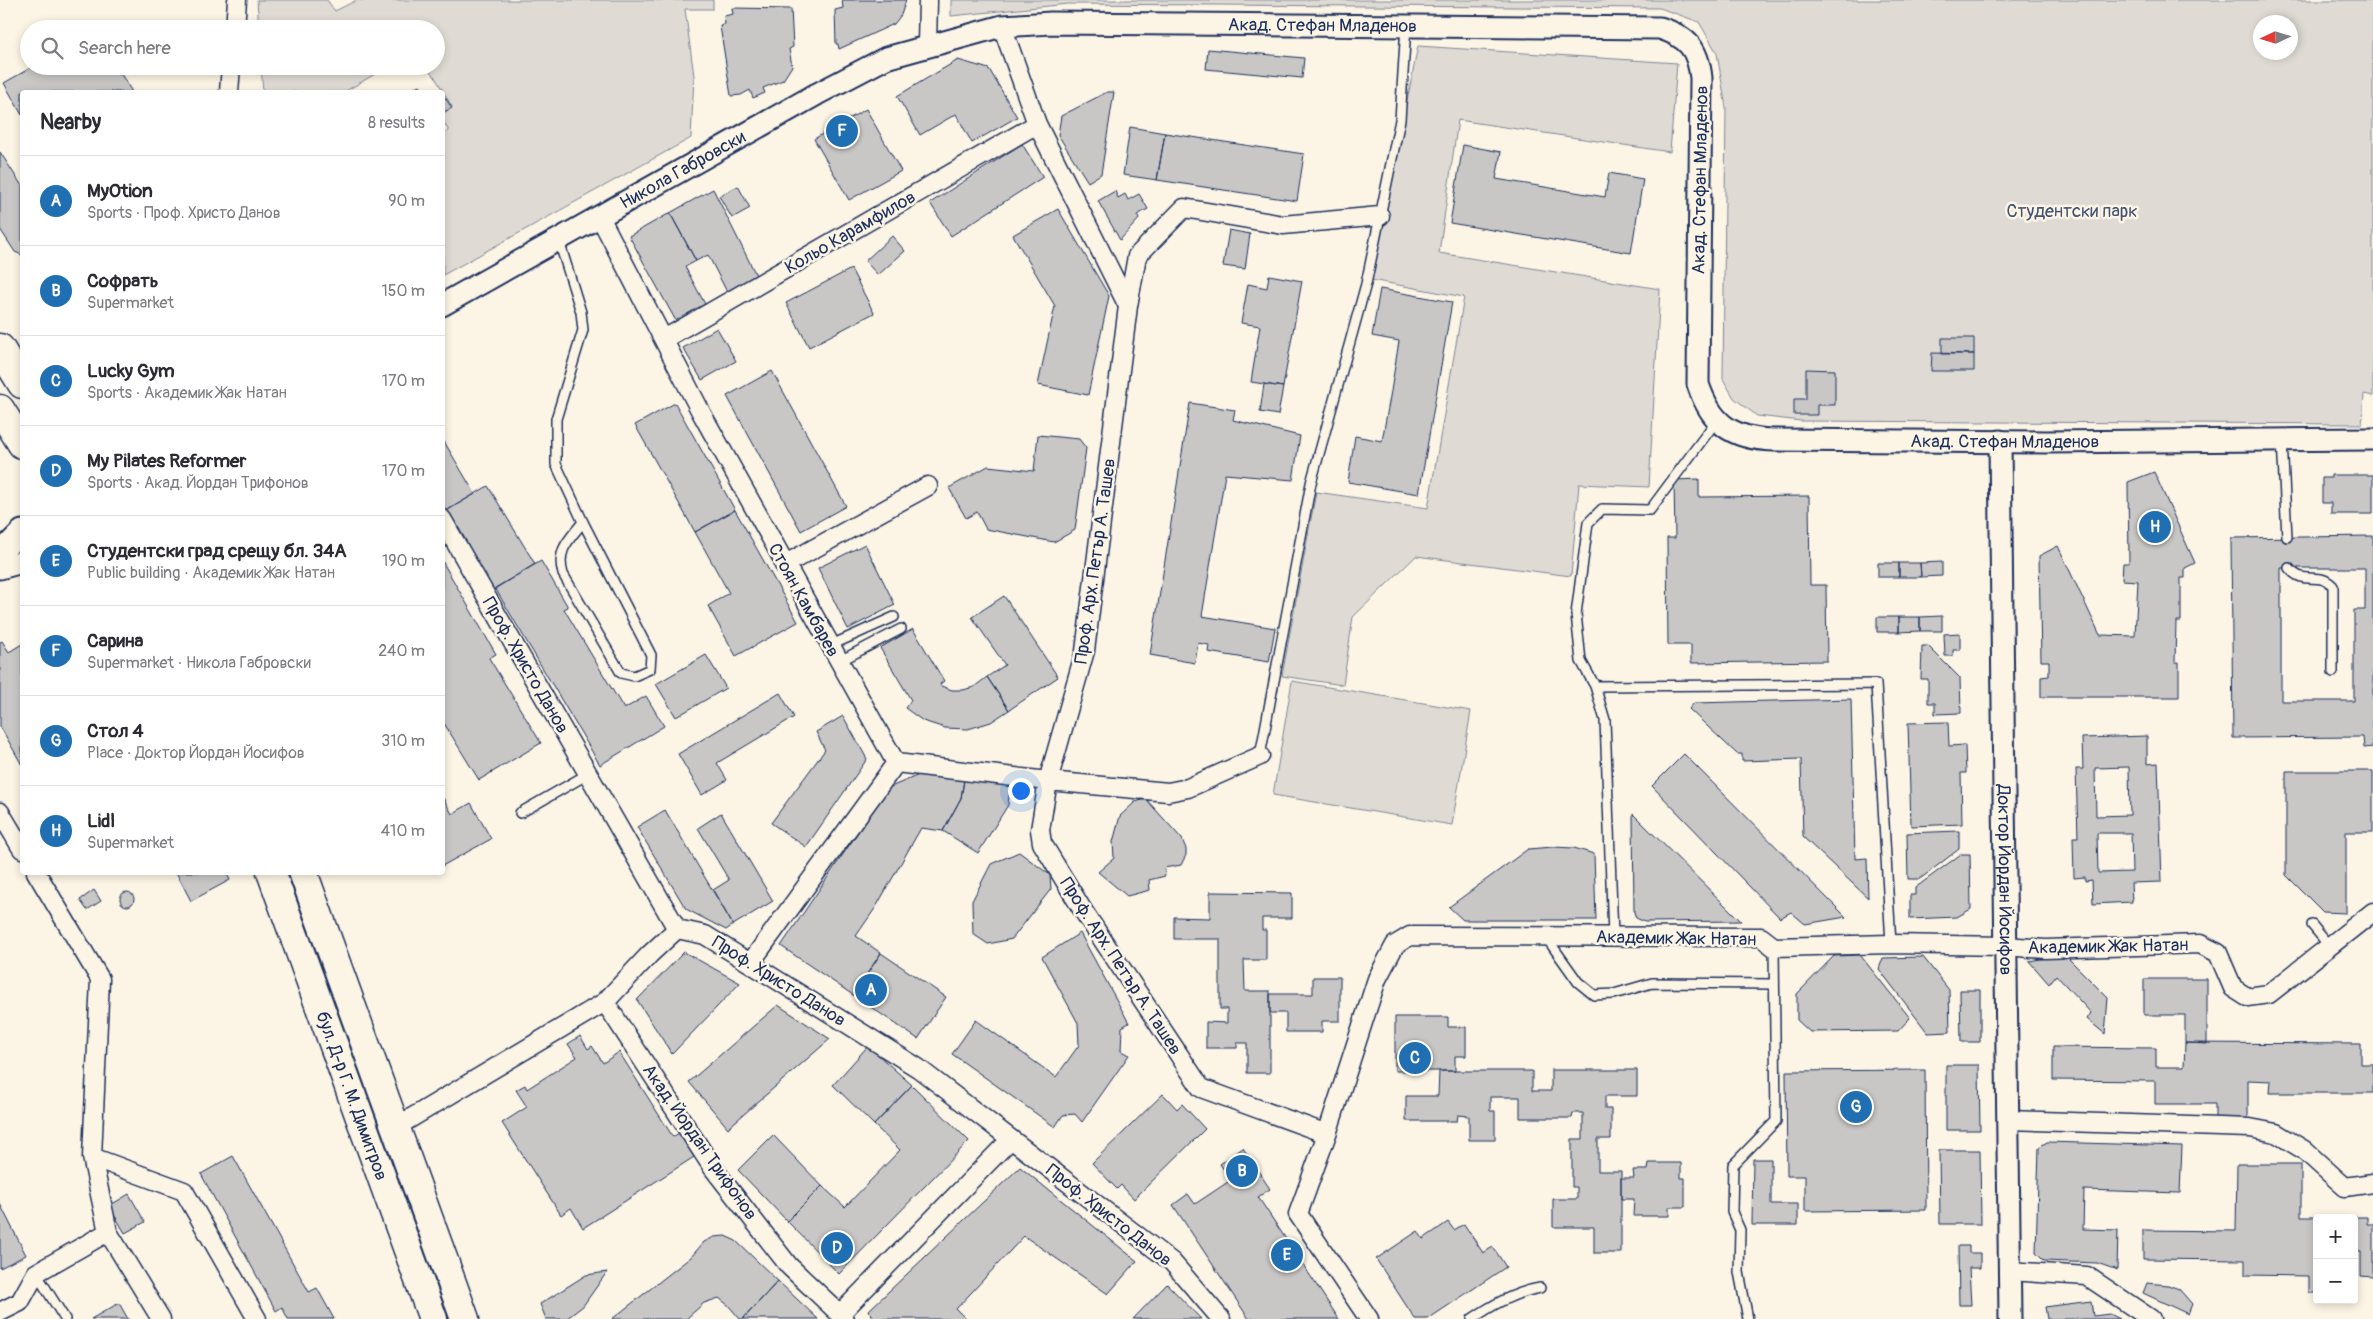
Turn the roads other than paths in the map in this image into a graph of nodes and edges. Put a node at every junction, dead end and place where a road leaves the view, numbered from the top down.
1 (238, 0) edge
2 (928, 0) edge
3 (236, 20) edge
4 (1406, 25) junction
5 (1002, 26) junction
6 (927, 45) junction
7 (230, 75) edge
8 (228, 90) edge
9 (1037, 124) junction
10 (1380, 216) junction
11 (600, 217) junction
12 (559, 241) junction
13 (445, 303) edge
14 (1128, 306) junction
15 (664, 339) junction
16 (0, 348) edge
17 (20, 381) edge
18 (0, 409) edge
19 (1717, 420) junction
20 (2373, 439) edge
21 (2282, 440) junction
22 (20, 441) edge
23 (2000, 441) junction
24 (928, 486) dead end
25 (583, 522) junction
26 (445, 524) edge
27 (20, 533) edge
28 (2287, 537) dead end
29 (0, 553) edge
30 (20, 563) edge
31 (784, 565) junction
32 (0, 568) edge
33 (2289, 568) dead end
34 (894, 617) dead end
35 (901, 629) dead end
36 (829, 646) junction
37 (838, 662) junction
38 (2333, 672) dead end
39 (1595, 686) junction
40 (1260, 756) joint
41 (896, 764) junction
42 (588, 774) junction
43 (1048, 781) junction
44 (0, 812) edge
45 (520, 813) dead end
46 (20, 846) edge
47 (38, 875) edge
48 (272, 875) edge
49 (304, 875) edge
50 (2373, 912) edge
51 (2312, 925) dead end
52 (677, 929) junction
53 (1613, 936) junction
54 (1546, 937) junction
55 (1891, 944) junction
56 (1774, 946) junction
57 (2005, 946) junction
58 (2330, 947) junction
59 (750, 962) junction
60 (1774, 984) junction
61 (605, 1002) junction
62 (2007, 1120) junction
63 (396, 1127) junction
64 (1327, 1134) junction
65 (1012, 1139) junction
66 (92, 1157) junction
67 (2373, 1183) edge
68 (108, 1232) junction
69 (2008, 1271) junction
70 (36, 1273) junction
71 (1540, 1288) dead end
72 (0, 1312) edge
73 (843, 1316) edge
74 (65, 1319) edge
75 (161, 1319) edge
76 (257, 1319) edge
77 (433, 1319) edge
78 (465, 1319) edge
79 (1220, 1319) edge
80 (1369, 1319) edge
81 (1472, 1319) edge
82 (1748, 1319) edge
83 (2010, 1319) edge
84 (2151, 1319) edge

1 - 3 street
2 - 6 street
4 - 5 street, Акад. Стефан Младенов
4 - 10 lane
4 - 19 street, Акад. Стефан Младенов
5 - 6 street, Акад. Стефан Младенов
5 - 9 street
6 - 11 street, Никола Габровски
7 - 8 street
9 - 14 street
9 - 15 street, Кольо Карамфилов
10 - 14 street, Проф. Арх. Петър А. Ташев
10 - 40 lane
11 - 12 street, Никола Габровски
11 - 15 street, Стоян Камбарев
12 - 13 street, Никола Габровски
12 - 25 lane
14 - 43 street, Проф. Арх. Петър А. Ташев
15 - 31 street, Стоян Камбарев
16 - 17 main road
18 - 22 main road
19 - 23 street, Акад. Стефан Младенов
19 - 39 lane
20 - 21 street, Акад. Стефан Младенов
21 - 23 street, Акад. Стефан Младенов
21 - 28 lane
23 - 57 street, Доктор Йордан Йосифов
24 - 31 street
25 - 25 lane
26 - 42 street, Проф. Христо Данов
27 - 29 street
30 - 32 street
31 - 36 street, Стоян Камбарев
33 - 38 lane
34 - 36 lane
35 - 37 lane
36 - 37 street, Стоян Камбарев
37 - 41 street, Стоян Камбарев
39 - 53 lane
39 - 55 lane
40 - 43 street
41 - 43 street
41 - 59 street
42 - 45 lane
42 - 52 street, Проф. Христо Данов
43 - 64 street, Проф. Арх. Петър А. Ташев
44 - 46 street
47 - 66 street
48 - 77 main road, бул. Д-р Г. М. Димитров
49 - 63 main road, бул. Д-р Г. М. Димитров
50 - 58 street, Академик Жак Натан
51 - 58 lane
52 - 59 street, Проф. Христо Данов
52 - 61 street
53 - 54 street, Академик Жак Натан
53 - 56 street, Академик Жак Натан
54 - 60 lane
54 - 64 street, Академик Жак Натан
55 - 56 street, Академик Жак Натан
55 - 57 street, Академик Жак Натан
56 - 60 lane
57 - 58 street, Академик Жак Натан
57 - 62 street, Доктор Йордан Йосифов
59 - 65 street, Проф. Христо Данов
60 - 82 lane
61 - 63 street
61 - 73 street, Акад. Йордан Трифонов
62 - 67 street
62 - 69 street, Доктор Йордан Йосифов
63 - 78 main road, бул. Д-р Г. М. Димитров
64 - 80 street, Академик Жак Натан
65 - 73 street
65 - 79 street, Проф. Христо Данов
66 - 68 street
66 - 76 street
68 - 70 street
68 - 75 street
69 - 83 street, Доктор Йордан Йосифов
69 - 84 street
70 - 72 street
70 - 74 lane
71 - 81 lane

